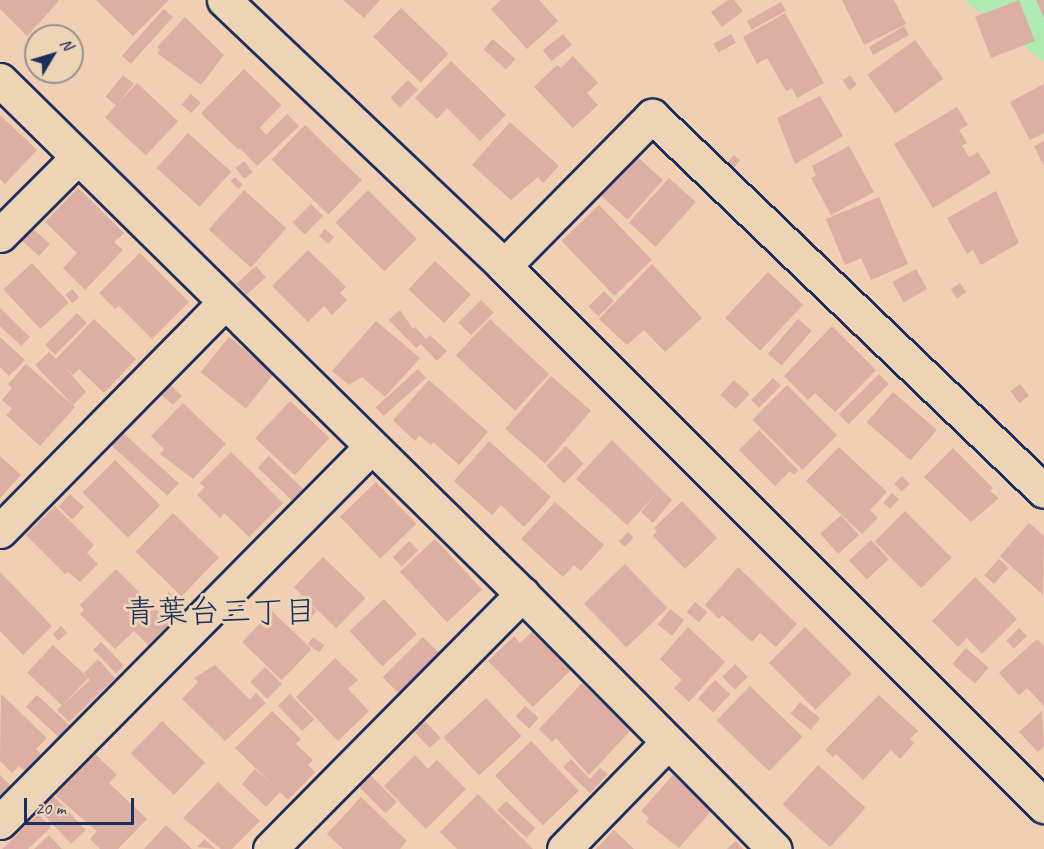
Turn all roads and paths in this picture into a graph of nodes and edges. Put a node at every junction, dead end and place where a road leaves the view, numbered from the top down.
1 (224, 0) edge
2 (0, 80) edge
3 (76, 159) junction
4 (0, 235) edge
5 (504, 266) junction
6 (224, 303) junction
7 (370, 448) junction
8 (1044, 491) edge
9 (0, 531) edge
10 (522, 594) junction
11 (668, 741) junction
12 (1044, 806) edge
13 (0, 822) edge
14 (270, 849) edge
15 (564, 849) edge
16 (774, 849) edge

1 - 5 street
2 - 3 street
3 - 4 street
3 - 6 street
5 - 8 street
5 - 12 street
6 - 7 street
6 - 9 street
7 - 10 street
7 - 13 street
10 - 11 street
10 - 14 street
11 - 15 street
11 - 16 street

